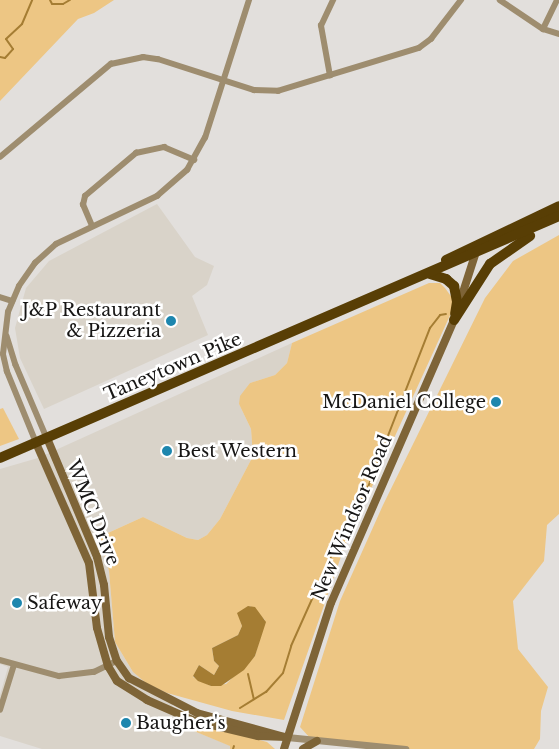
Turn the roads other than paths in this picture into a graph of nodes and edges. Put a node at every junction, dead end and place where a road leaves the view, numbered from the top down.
1 (249, 0) edge
2 (333, 0) edge
3 (461, 0) edge
4 (500, 0) edge
5 (557, 0) edge
6 (543, 29) junction
7 (559, 34) edge
8 (330, 76) junction
9 (224, 81) junction
10 (0, 157) edge
11 (194, 160) junction
12 (559, 206) edge
13 (559, 217) edge
14 (92, 226) junction
15 (477, 250) junction
16 (430, 274) junction
17 (0, 297) edge
18 (12, 301) junction
19 (358, 304) junction
20 (454, 320) junction
21 (6, 326) junction
22 (47, 438) junction
23 (36, 443) junction
24 (0, 458) edge
25 (0, 660) edge
26 (117, 661) junction
27 (14, 665) junction
28 (108, 666) junction
29 (0, 710) edge
30 (287, 737) junction
31 (317, 741) junction
32 (284, 749) edge
33 (303, 749) edge
34 (405, 749) edge

1 - 9 street
2 - 8 street
3 - 8 street
4 - 6 street
5 - 6 street
6 - 7 street
8 - 9 street
9 - 10 street
9 - 11 street
11 - 14 street
11 - 14 street
12 - 15 highway
13 - 15 highway
13 - 20 highway
14 - 18 street
15 - 16 highway, Taneytown Pike
15 - 19 highway, Taneytown Pike
15 - 20 main road, New Windsor Road
16 - 19 highway, Taneytown Pike
16 - 20 highway
17 - 18 street
18 - 21 street
19 - 22 highway, Taneytown Pike
20 - 30 main road, New Windsor Road
21 - 22 street
21 - 23 street
22 - 23 highway, Taneytown Pike
22 - 26 main road, WMC Drive
23 - 24 highway, Taneytown Pike
23 - 28 main road, WMC Drive
25 - 27 street
26 - 28 street
26 - 30 main road, WMC Drive
27 - 28 street
27 - 29 street
28 - 30 main road, WMC Drive
30 - 31 street
30 - 32 main road, New Windsor Road
31 - 33 main road
31 - 34 street

